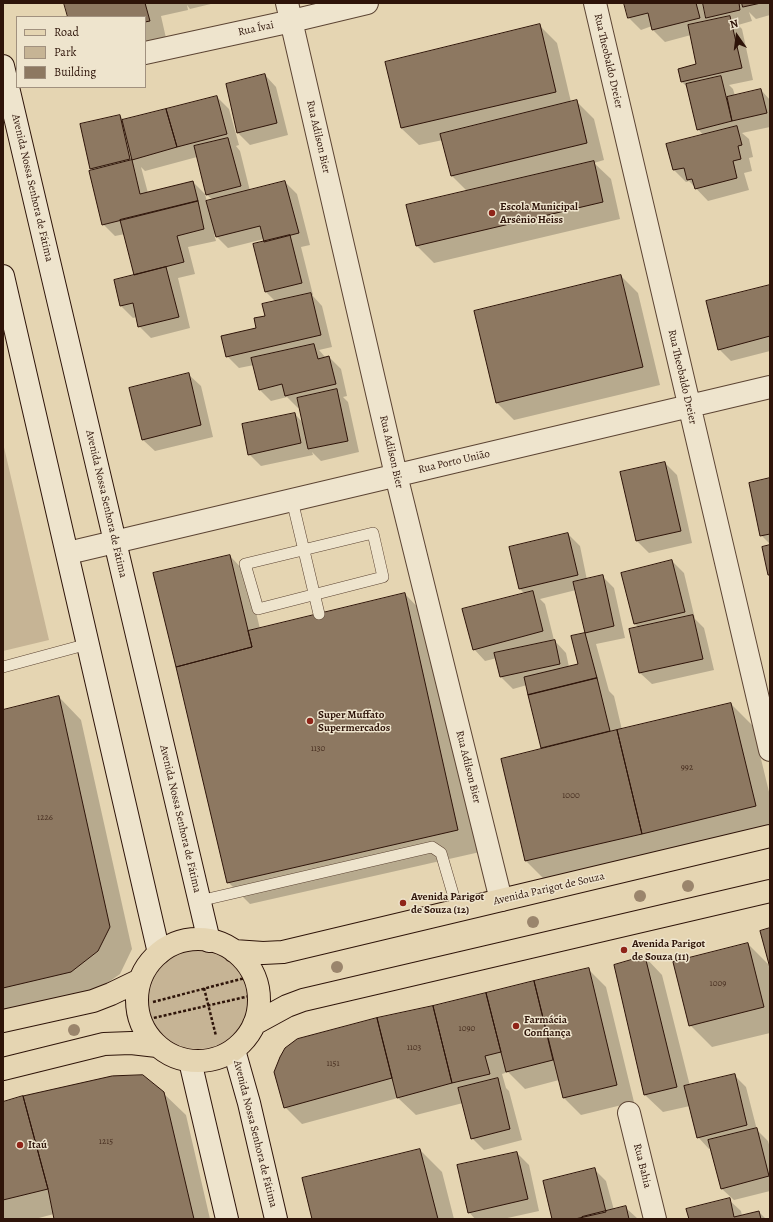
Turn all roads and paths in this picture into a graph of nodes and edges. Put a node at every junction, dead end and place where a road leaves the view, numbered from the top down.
1 (367, 3) edge
2 (595, 3) edge
3 (290, 12) edge
4 (146, 53) edge
5 (8, 79) edge
6 (3, 276) edge
7 (770, 387) edge
8 (689, 406) junction
9 (396, 475) junction
10 (292, 500) junction
11 (115, 542) junction
12 (304, 550) junction
13 (68, 553) junction
14 (314, 595) junction
15 (319, 614) dead end
16 (88, 644) junction
17 (3, 667) edge
18 (770, 750) edge
19 (770, 836) edge
20 (770, 891) edge
21 (199, 900) junction
22 (501, 900) junction
23 (458, 911) junction
24 (209, 941) junction
25 (234, 951) junction
26 (159, 953) junction
27 (140, 980) junction
28 (3, 1021) edge
29 (254, 1024) junction
30 (157, 1046) junction
31 (234, 1050) junction
32 (190, 1061) junction
33 (3, 1069) edge
34 (629, 1113) dead end
35 (227, 1219) edge
36 (276, 1219) edge
37 (655, 1219) edge

1 - 3 street, Rua Ívai
2 - 8 street, Rua Theobaldo Dreier
3 - 4 street, Rua Ívai
3 - 9 street, Rua Adilson Bier
5 - 11 street, Avenida Nossa Senhora de Fátima
6 - 13 street
7 - 8 street, Rua Porto União
8 - 9 street, Rua Porto União
8 - 18 street, Rua Theobaldo Dreier
9 - 10 street, Rua Porto União
9 - 22 street, Rua Adilson Bier
10 - 11 street, Rua Porto União
10 - 12 lane
11 - 13 street, Rua Porto União
11 - 21 street, Avenida Nossa Senhora de Fátima
12 - 14 lane
12 - 14 lane
12 - 14 lane
13 - 16 street
14 - 15 lane
16 - 17 lane
16 - 26 street
19 - 22 main road, Avenida Parigot de Souza
20 - 29 main road, Avenida Parigot de Souza
21 - 23 lane
21 - 24 street, Avenida Nossa Senhora de Fátima
22 - 23 main road, Avenida Parigot de Souza
23 - 25 main road, Avenida Parigot de Souza
24 - 25 main road, Avenida Parigot de Souza
24 - 26 main road, Avenida Parigot de Souza
25 - 29 main road, Avenida Parigot de Souza
26 - 27 main road, Avenida Parigot de Souza
27 - 28 main road
27 - 30 main road, Avenida Parigot de Souza
29 - 31 main road, Avenida Parigot de Souza
30 - 32 main road, Avenida Parigot de Souza
30 - 33 main road, Avenida Parigot de Souza
31 - 32 main road, Avenida Parigot de Souza
31 - 36 street, Avenida Nossa Senhora de Fátima
32 - 35 street
34 - 37 street, Rua Bahia

